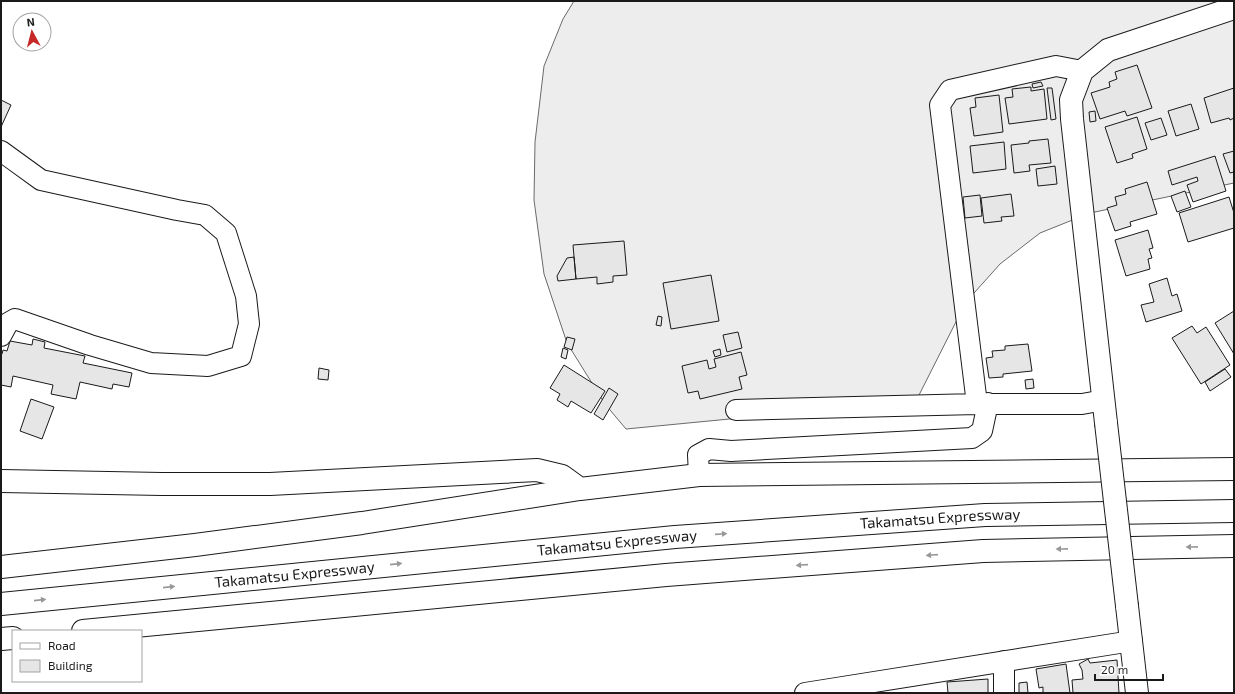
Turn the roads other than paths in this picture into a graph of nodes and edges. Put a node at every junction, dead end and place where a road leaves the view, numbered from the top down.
1 (1234, 8) edge
2 (1082, 71) junction
3 (1, 151) edge
4 (1, 336) edge
5 (1104, 400) junction
6 (982, 404) junction
7 (736, 410) dead end
8 (1234, 469) edge
9 (699, 475) junction
10 (1, 480) edge
11 (580, 489) junction
12 (1234, 511) edge
13 (1232, 546) edge
14 (1, 567) edge
15 (1, 604) edge
16 (93, 630) edge
17 (12, 638) edge
18 (1, 639) edge
19 (1132, 640) junction
20 (1004, 661) junction
21 (878, 687) edge
22 (805, 693) edge
23 (1004, 693) edge
24 (1137, 693) edge

1 - 2 main road
2 - 5 main road
2 - 6 street
3 - 4 street
5 - 6 street
5 - 19 main road, bridge
6 - 7 street
6 - 9 street
8 - 9 main road
9 - 11 main road
10 - 11 main road
11 - 14 main road
15 -> 12 main road, Takamatsu Expressway
13 -> 16 main road
17 - 18 main road
19 - 20 street
19 - 24 main road
20 - 21 street
20 - 23 street
21 - 22 street

